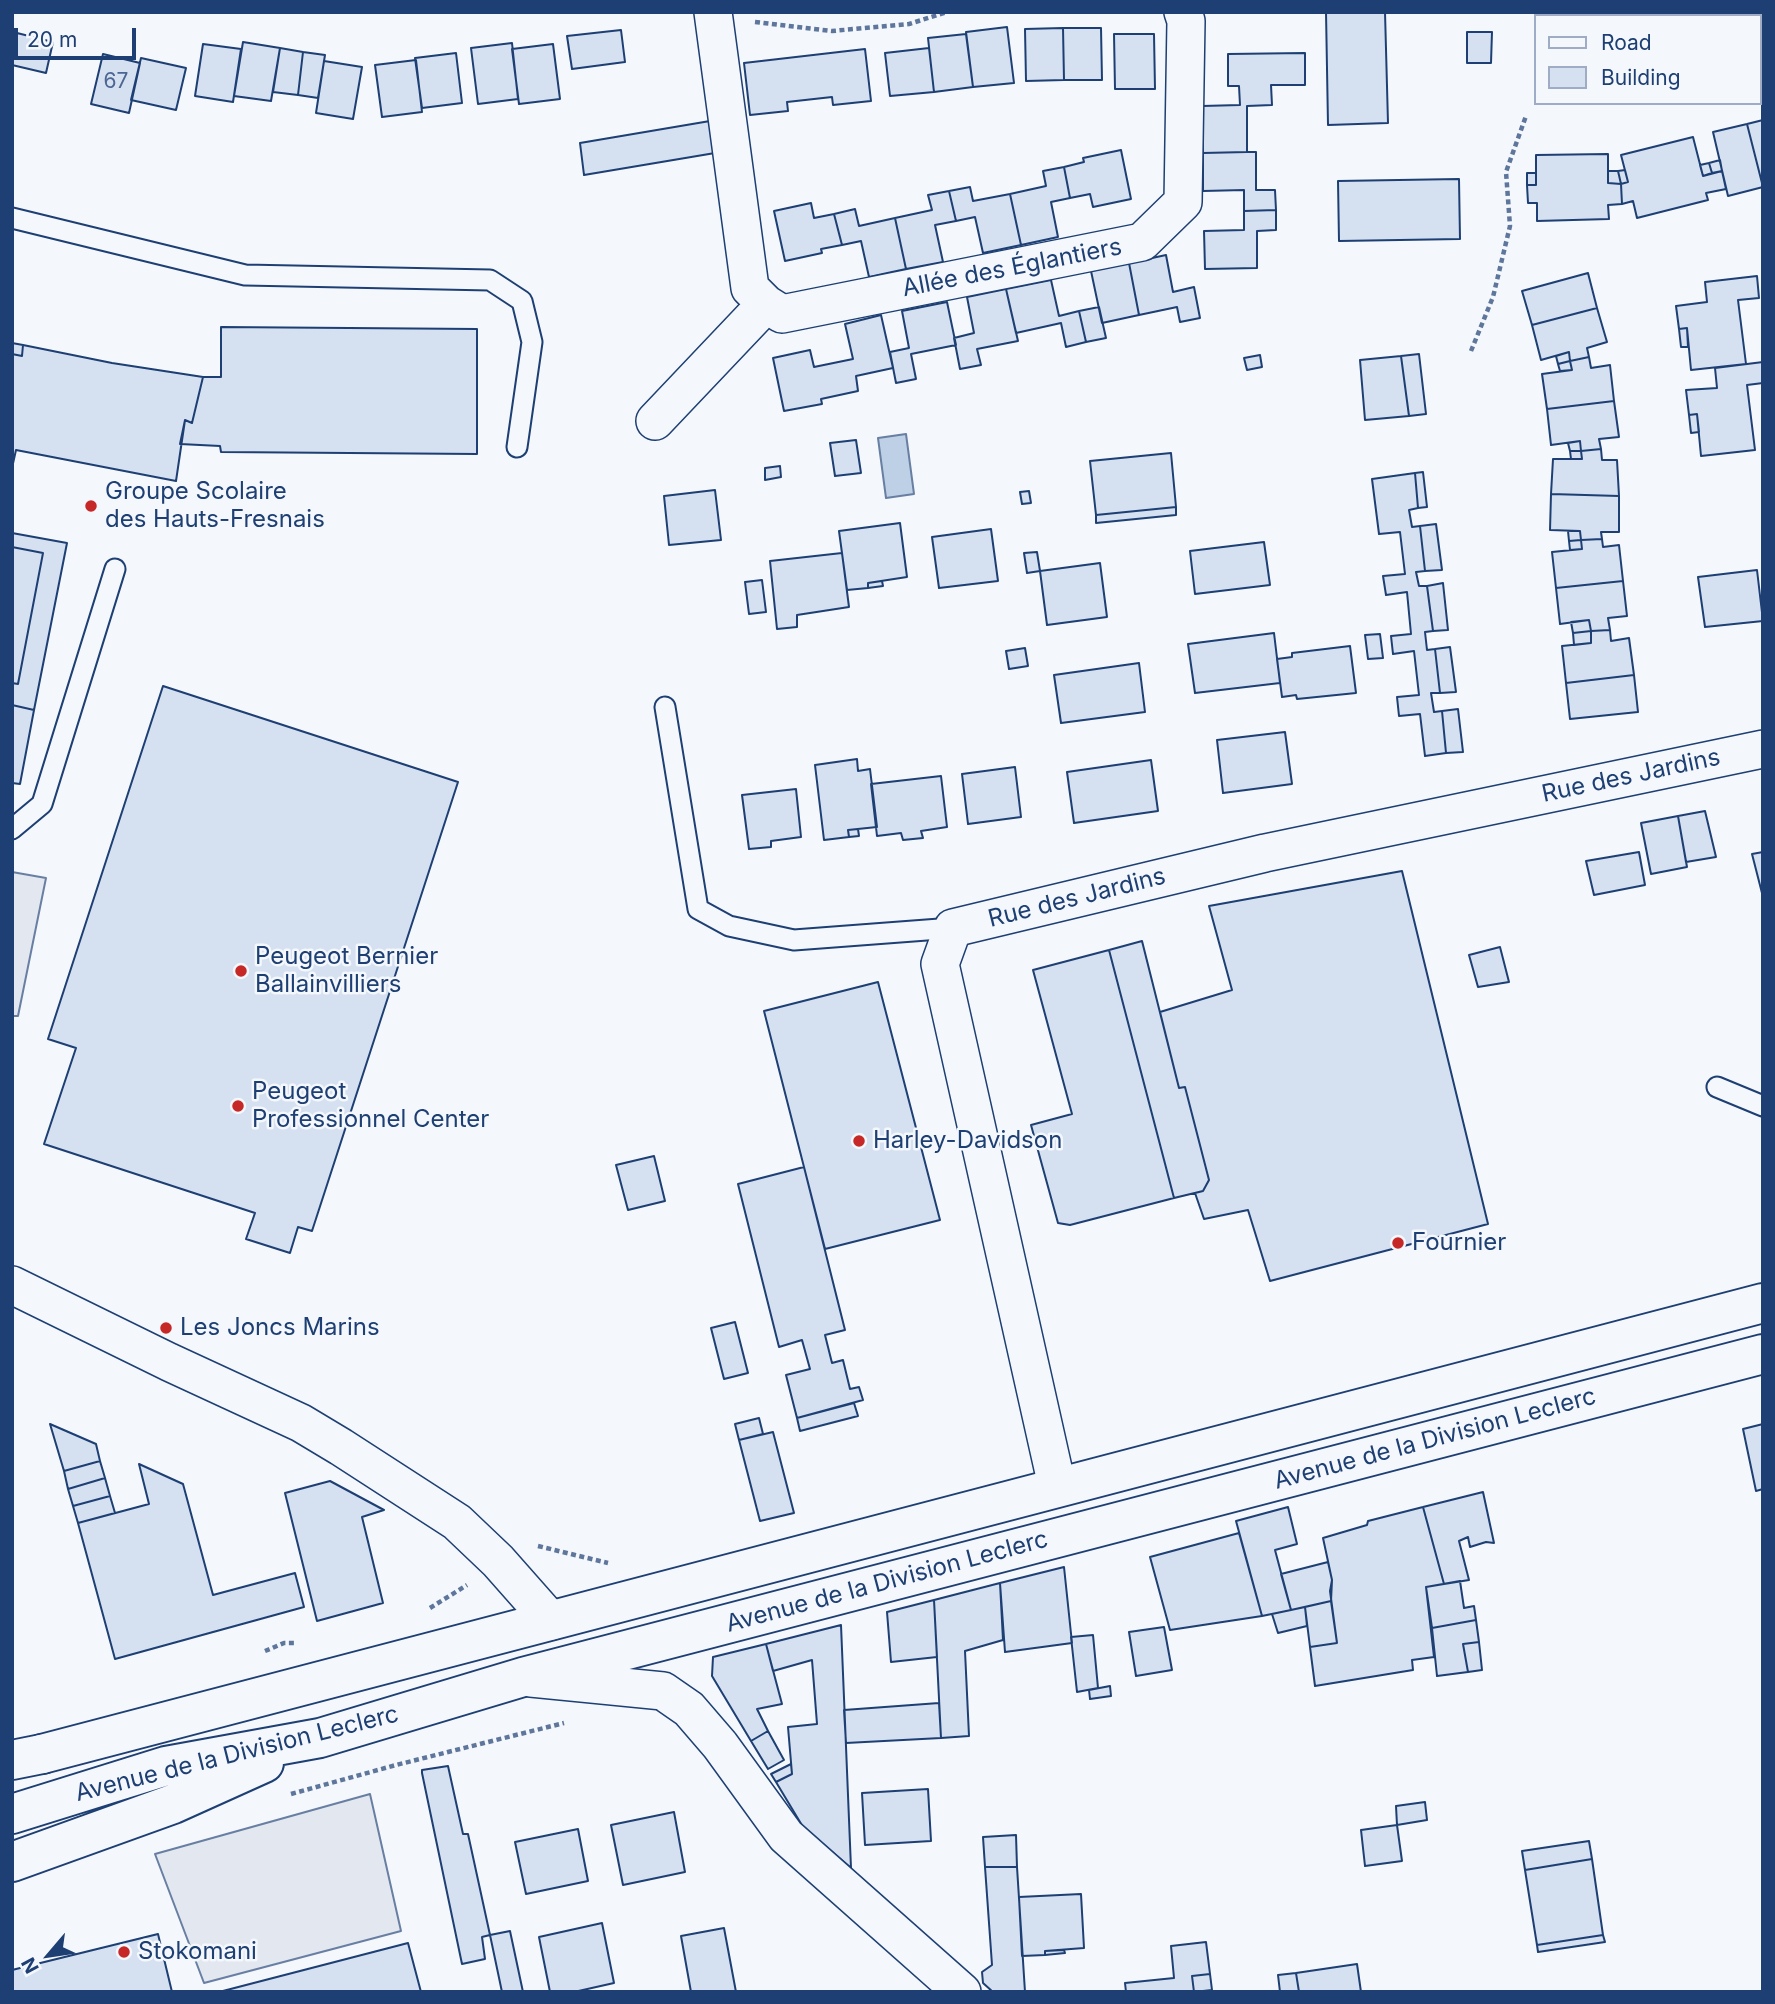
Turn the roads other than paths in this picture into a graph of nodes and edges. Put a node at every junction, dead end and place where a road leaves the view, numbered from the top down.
1 (1183, 12) edge
2 (714, 17) edge
3 (12, 218) edge
4 (766, 304) junction
5 (655, 421) dead end
6 (517, 447) dead end
7 (115, 569) dead end
8 (665, 706) dead end
9 (1763, 749) edge
10 (12, 829) edge
11 (953, 928) junction
12 (1717, 1087) dead end
13 (1763, 1106) edge
14 (12, 1285) edge
15 (1763, 1303) edge
16 (1763, 1354) edge
17 (1057, 1486) junction
18 (551, 1621) junction
19 (523, 1677) junction
20 (320, 1738) junction
21 (27, 1757) edge
22 (12, 1814) edge
23 (12, 1862) edge
24 (948, 1986) edge

1 - 4 street, Allée des Églantiers
2 - 4 street
3 - 6 lane
4 - 5 street
7 - 10 lane
8 - 11 lane
9 - 11 street, Rue des Jardins
11 - 17 street, Rue des Jardins
12 - 13 lane
14 - 18 street
15 - 17 main road, Avenue de la Division Leclerc
16 - 19 main road, Avenue de la Division Leclerc
17 - 18 main road, Avenue de la Division Leclerc
18 - 21 main road, Avenue de la Division Leclerc
19 - 20 main road, Avenue de la Division Leclerc
19 - 24 street
20 - 22 main road, Avenue de la Division Leclerc
20 - 23 main road

